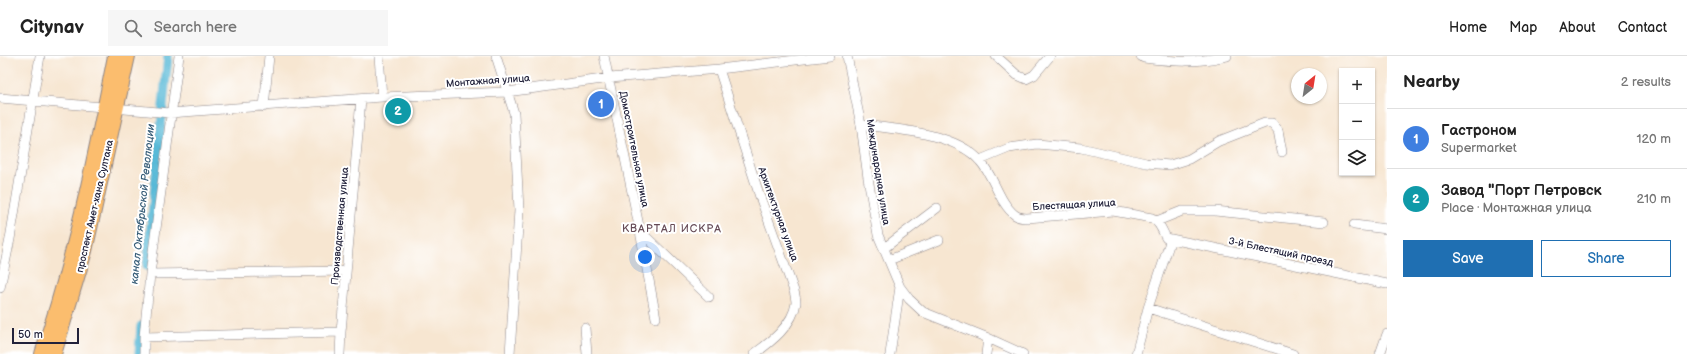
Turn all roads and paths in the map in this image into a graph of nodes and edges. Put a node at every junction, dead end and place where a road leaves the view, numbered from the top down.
1 (40, 56) edge
2 (115, 56) edge
3 (128, 56) edge
4 (179, 56) edge
5 (269, 56) edge
6 (379, 56) edge
7 (496, 56) edge
8 (604, 56) edge
9 (830, 56) edge
10 (847, 56) edge
11 (996, 56) edge
12 (1050, 56) edge
13 (1141, 56) edge
14 (1227, 56) edge
15 (1177, 59) edge
16 (719, 68) junction
17 (610, 78) junction
18 (507, 92) junction
19 (382, 97) junction
20 (0, 98) edge
21 (361, 99) junction
22 (32, 100) junction
23 (264, 107) junction
24 (111, 108) junction
25 (167, 113) junction
26 (861, 125) junction
27 (1282, 152) dead end
28 (980, 160) junction
29 (937, 208) dead end
30 (1157, 221) junction
31 (1324, 222) dead end
32 (1354, 225) dead end
33 (1387, 229) edge
34 (640, 231) junction
35 (939, 240) dead end
36 (1171, 240) junction
37 (883, 249) junction
38 (889, 260) junction
39 (346, 270) junction
40 (150, 274) junction
41 (1387, 284) edge
42 (900, 287) junction
43 (0, 288) edge
44 (709, 297) dead end
45 (1148, 308) junction
46 (656, 318) dead end
47 (585, 328) dead end
48 (341, 332) junction
49 (1387, 334) edge
50 (144, 337) junction
51 (988, 338) junction
52 (42, 354) edge
53 (54, 354) edge
54 (144, 354) edge
55 (340, 354) edge
56 (510, 354) edge
57 (587, 354) edge
58 (754, 354) edge
59 (890, 354) edge
60 (986, 354) edge
61 (1023, 354) edge
62 (1136, 354) edge
63 (1293, 354) edge
64 (1380, 354) edge

1 - 22 street
2 - 24 main road
3 - 24 main road, проспект Амет-хана Султана
4 - 25 street
5 - 23 street
6 - 19 street
7 - 18 street
8 - 17 street, Домостроительная улица
9 - 16 street, Монтажная улица
10 - 26 street, Международная улица
11 - 12 street
13 - 15 street
14 - 15 street
16 - 17 street, Монтажная улица
16 - 58 street, Архитектурная улица
17 - 18 street, Монтажная улица
17 - 34 street, Домостроительная улица
18 - 19 street, Монтажная улица
18 - 56 street
19 - 21 street, Монтажная улица
20 - 22 street, Монтажная улица
21 - 23 street, Монтажная улица
21 - 39 street, Производственная улица
22 - 24 street, Монтажная улица
22 - 43 street
23 - 25 street, Монтажная улица
24 - 25 street, Монтажная улица
24 - 52 main road
24 - 53 main road, проспект Амет-хана Султана
25 - 40 street
26 - 28 street, Блестящая улица
26 - 37 street, Международная улица
27 - 28 street
28 - 30 street, Блестящая улица
29 - 37 street
30 - 31 street
30 - 36 street
32 - 33 street
34 - 44 street
34 - 46 street, Домостроительная улица
35 - 38 street
36 - 41 street, 3-й Блестящий проезд
36 - 45 street
37 - 38 street, Международная улица
38 - 42 street, Международная улица
39 - 40 street
39 - 48 street, Производственная улица
40 - 50 street
42 - 51 street, Международная улица
42 - 59 street
45 - 62 street
45 - 63 street
47 - 57 street
48 - 50 street
48 - 55 street, Производственная улица
49 - 64 street
50 - 54 street
51 - 60 street
51 - 61 street, Международная улица

